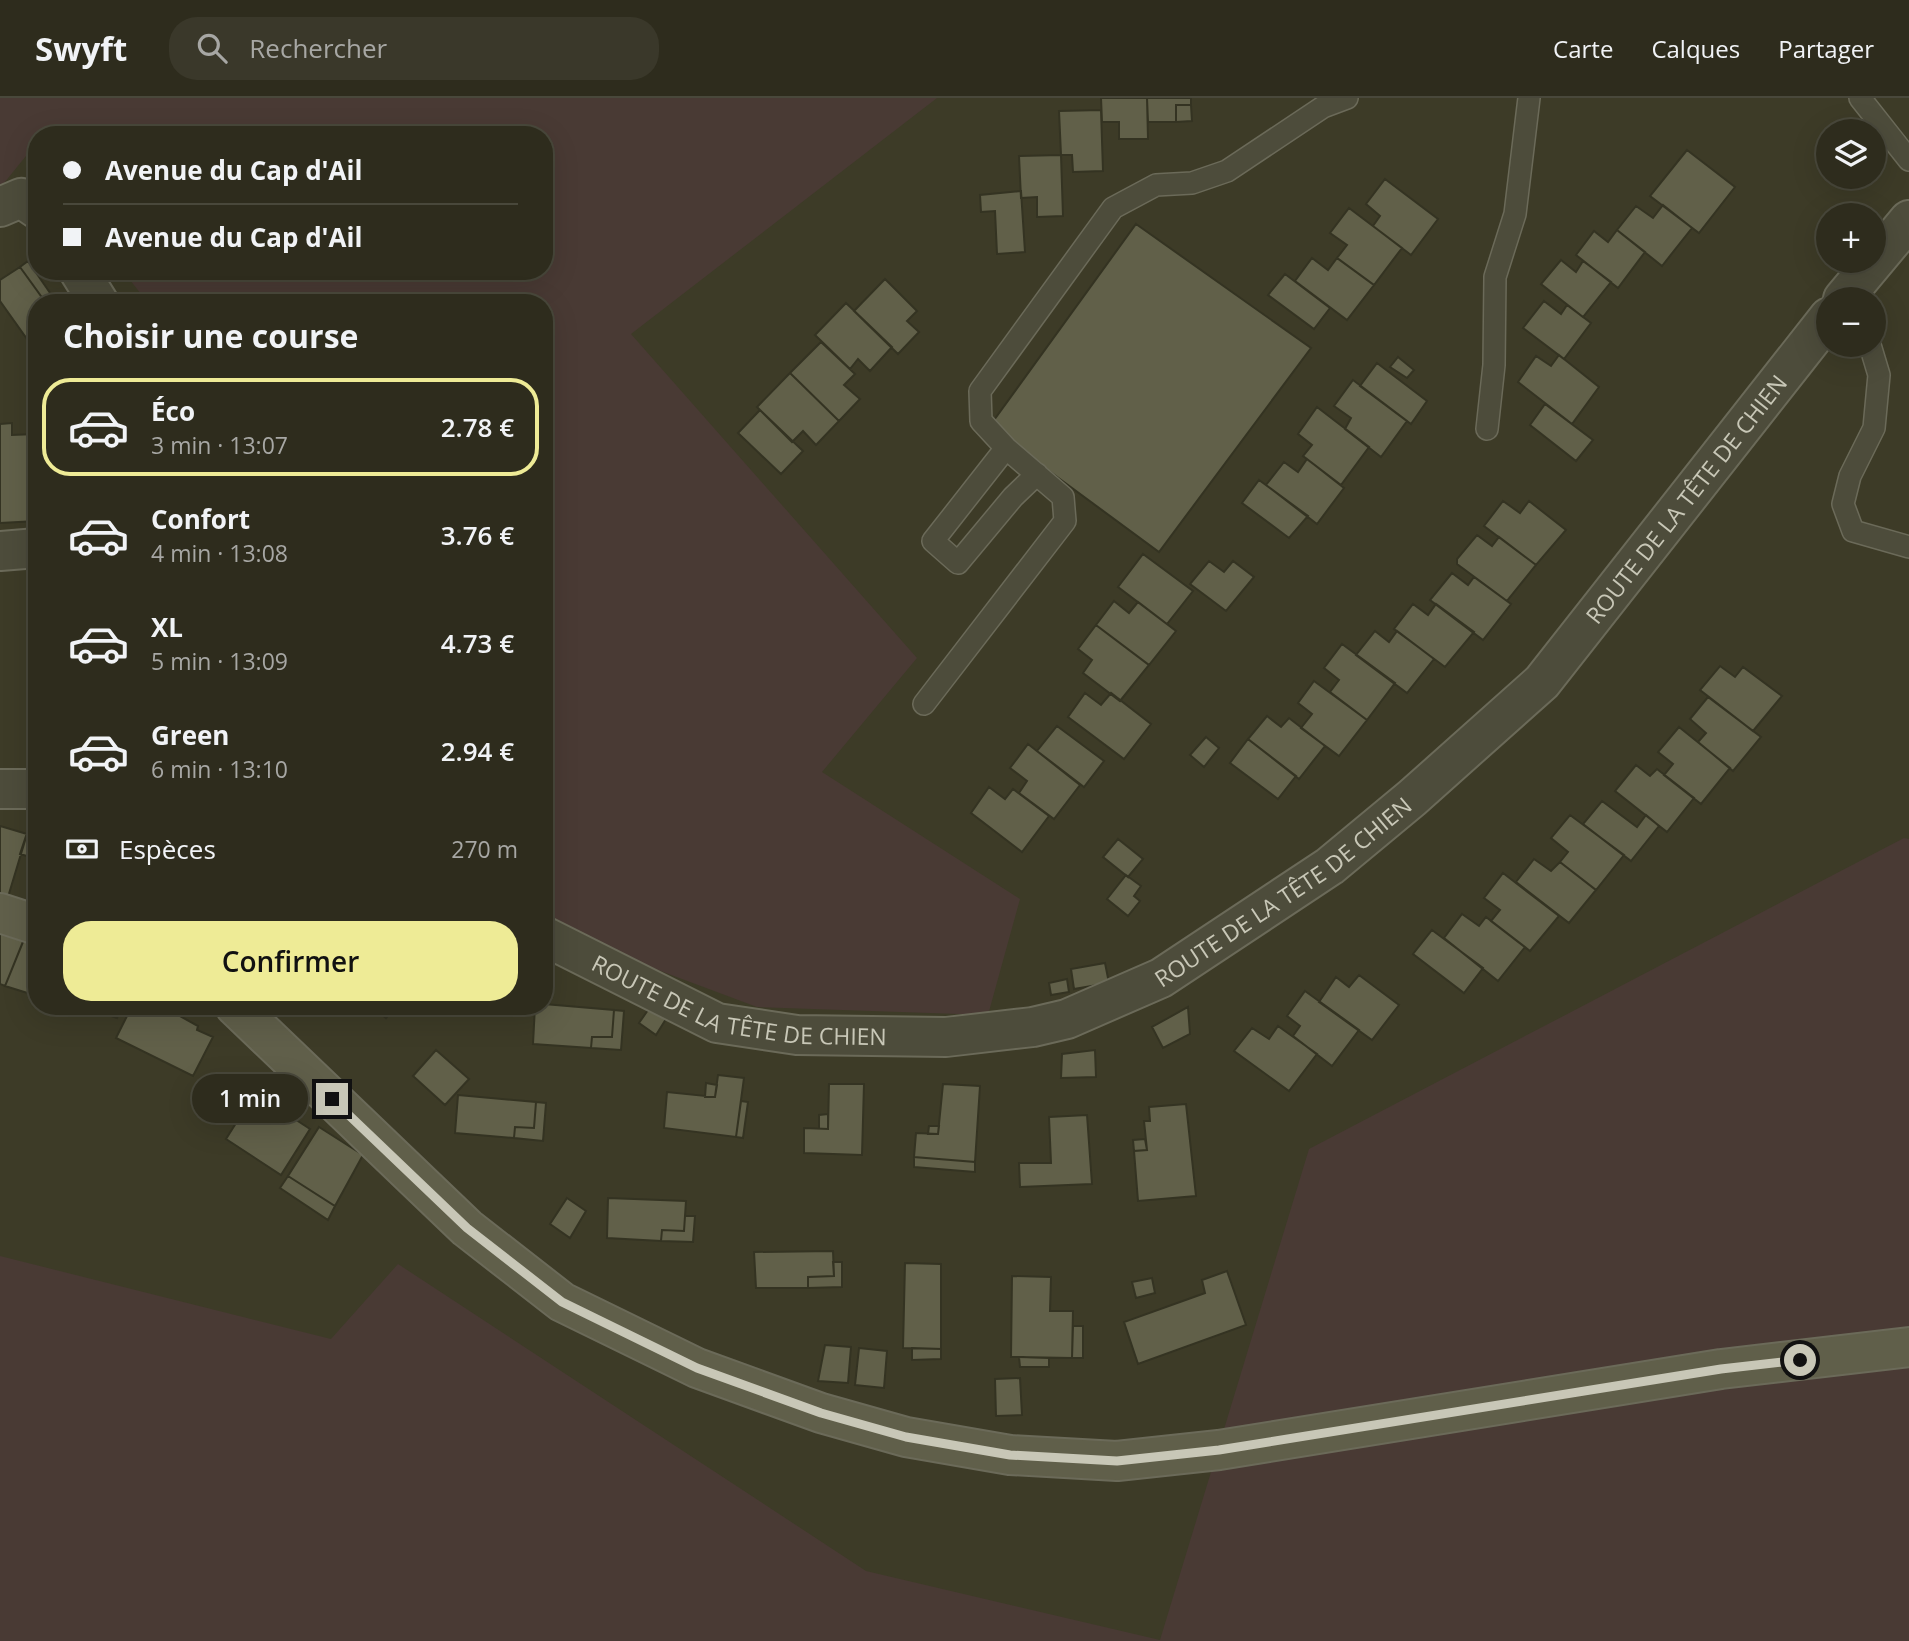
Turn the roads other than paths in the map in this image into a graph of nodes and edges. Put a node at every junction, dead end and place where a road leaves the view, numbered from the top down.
1 (1347, 98) edge
2 (1529, 98) edge
3 (1860, 98) edge
4 (1909, 160) edge
5 (28, 203) edge
6 (0, 207) edge
7 (1909, 220) edge
8 (1853, 287) edge
9 (1816, 334) edge
10 (1874, 357) edge
11 (1487, 429) dead end
12 (1006, 448) junction
13 (1037, 474) junction
14 (1909, 547) edge
15 (28, 549) edge
16 (0, 551) edge
17 (924, 704) dead end
18 (0, 789) edge
19 (28, 789) edge
20 (0, 913) edge
21 (28, 922) edge
22 (553, 941) edge
23 (244, 1015) edge
24 (1909, 1347) edge

1 - 12 lane
2 - 11 lane
3 - 4 lane
5 - 6 street
7 - 8 street
9 - 22 street, ROUTE DE LA TÊTE DE CHIEN
10 - 14 lane
12 - 13 lane
12 - 13 lane
13 - 17 lane
15 - 16 street
18 - 19 street
20 - 21 street
23 - 24 street

